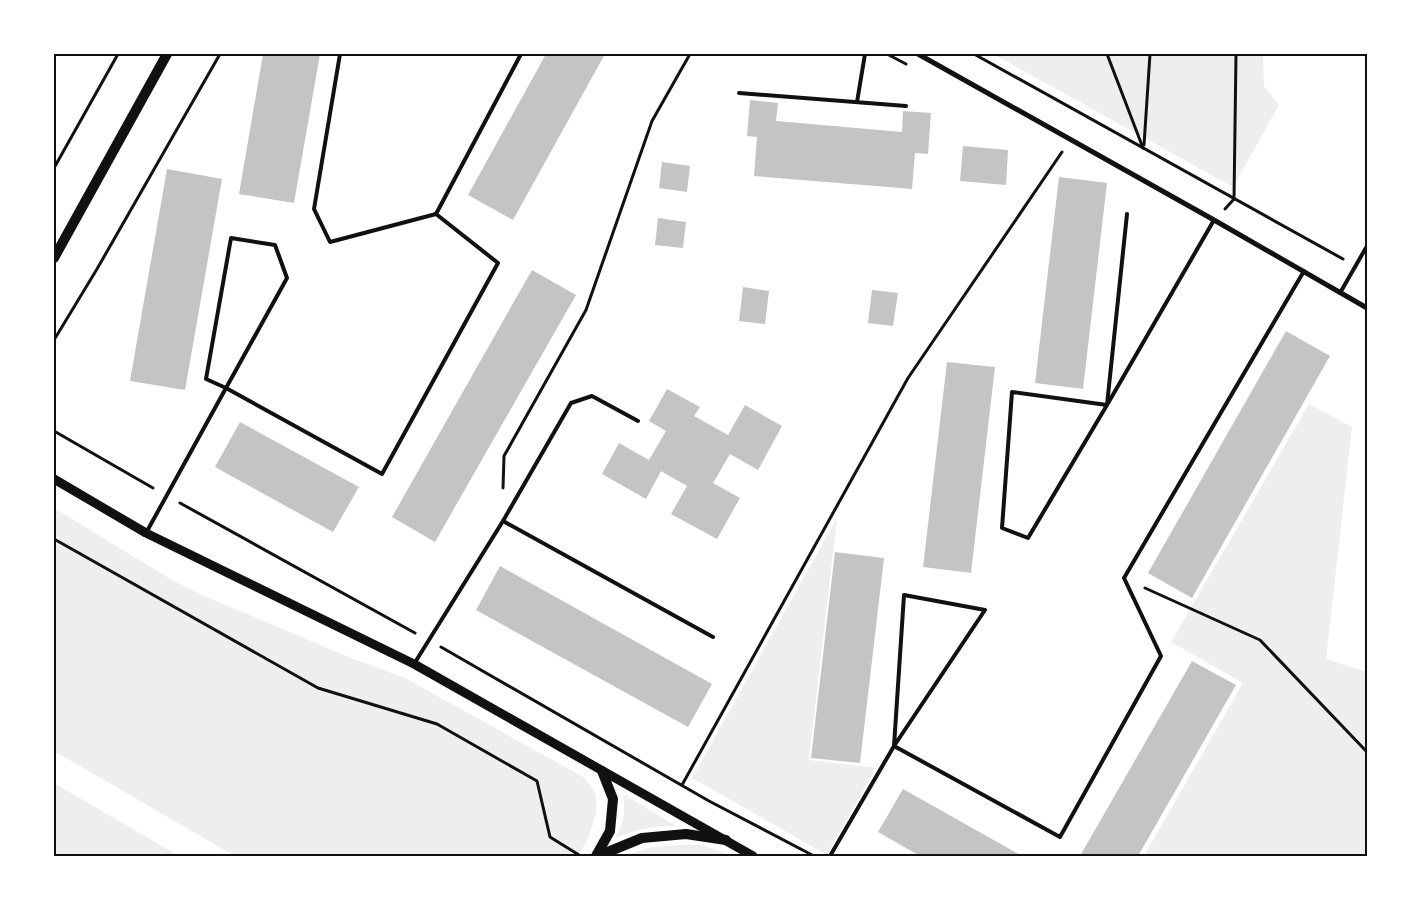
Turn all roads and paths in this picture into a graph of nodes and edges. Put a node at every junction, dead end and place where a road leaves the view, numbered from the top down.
1 (118, 54) edge
2 (168, 54) edge
3 (220, 54) edge
4 (340, 54) edge
5 (521, 54) edge
6 (690, 54) edge
7 (865, 54) edge
8 (918, 54) edge
9 (974, 54) edge
10 (1107, 54) edge
11 (1150, 54) edge
12 (1236, 54) edge
13 (739, 92) dead end
14 (856, 102) junction
15 (906, 106) dead end
16 (1144, 148) junction
17 (1062, 151) dead end
18 (54, 168) edge
19 (1234, 199) junction
20 (436, 214) junction
21 (1127, 214) dead end
22 (1214, 220) junction
23 (1367, 246) edge
24 (54, 258) edge
25 (1356, 266) junction
26 (1304, 271) junction
27 (1340, 293) junction
28 (1367, 308) edge
29 (54, 340) edge
30 (226, 388) junction
31 (1108, 405) junction
32 (638, 421) dead end
33 (54, 480) edge
34 (502, 521) junction
35 (146, 533) junction
36 (54, 539) edge
37 (1124, 578) junction
38 (713, 637) dead end
39 (414, 664) junction
40 (894, 746) junction
41 (1367, 752) edge
42 (602, 771) junction
43 (682, 785) dead end
44 (726, 840) junction
45 (580, 856) edge
46 (597, 856) edge
47 (753, 856) edge
48 (830, 856) edge

1 - 18 path
2 - 24 main road
3 - 29 path
4 - 20 lane
5 - 20 lane
6 - 34 path
7 - 14 lane
8 - 22 street
9 - 16 path
10 - 16 path
11 - 16 path
12 - 19 path
13 - 14 lane
14 - 15 lane
16 - 19 path
17 - 43 path
19 - 22 path
19 - 25 path
20 - 30 lane
21 - 31 lane
22 - 26 street
22 - 31 lane
23 - 25 lane
25 - 27 lane
26 - 27 street
26 - 37 lane
27 - 28 street
30 - 30 lane
30 - 35 lane
31 - 31 lane
32 - 34 lane
33 - 35 street
34 - 38 lane
34 - 39 lane
35 - 39 street
36 - 45 path
37 - 40 lane
37 - 41 path
39 - 42 street
40 - 40 lane
40 - 48 lane
42 - 44 street
42 - 46 main road
44 - 46 main road
44 - 47 street

